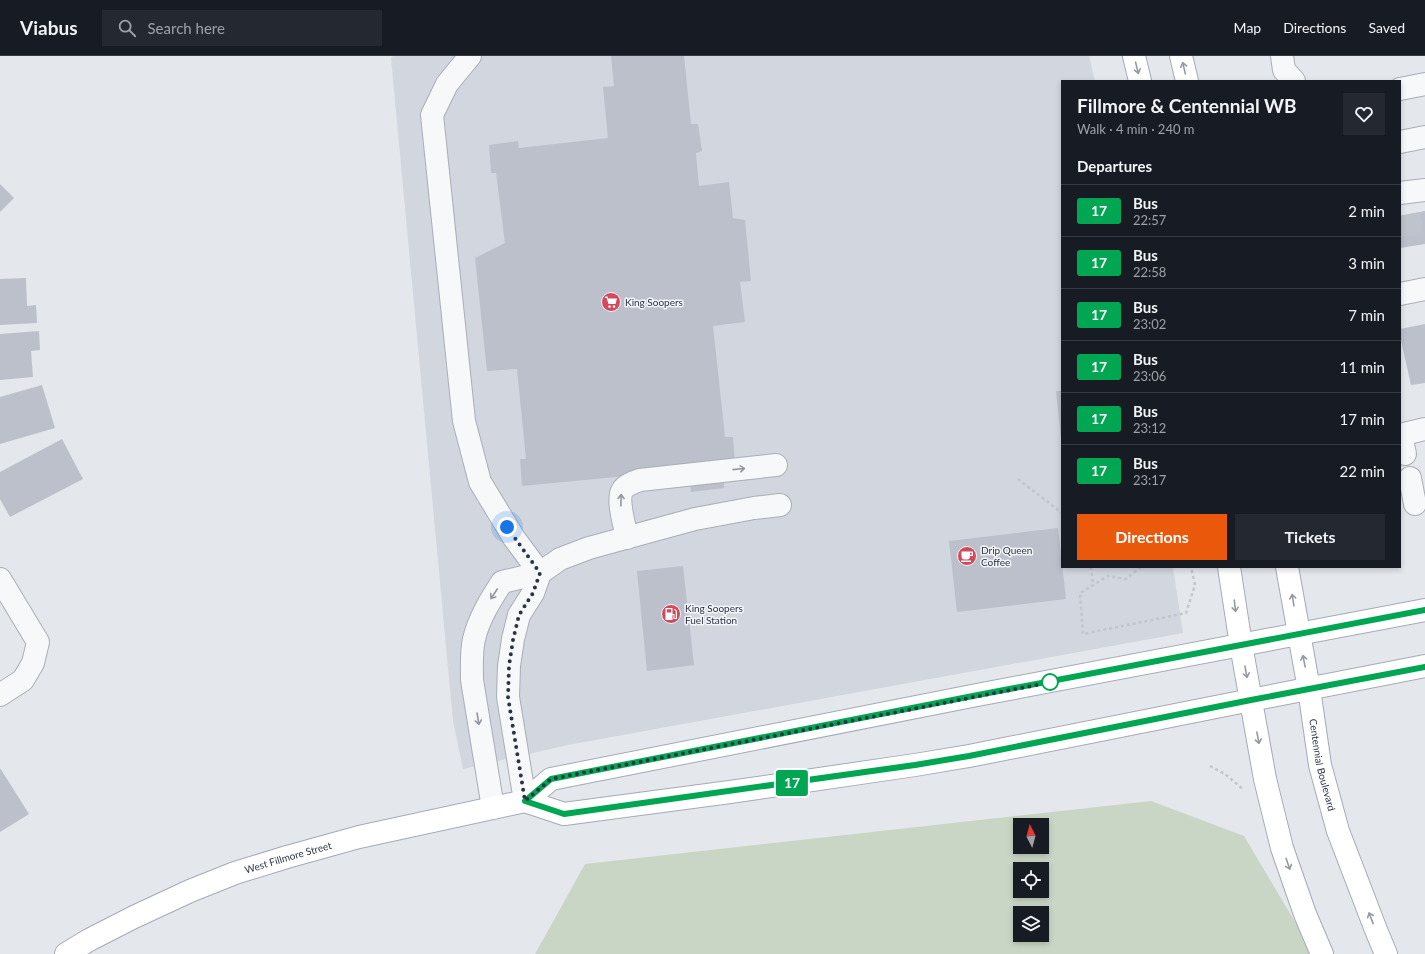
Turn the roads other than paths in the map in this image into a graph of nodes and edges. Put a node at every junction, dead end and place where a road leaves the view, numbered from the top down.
1 (470, 56) edge
2 (1134, 56) edge
3 (1181, 56) edge
4 (1282, 56) edge
5 (1140, 80) edge
6 (1187, 80) edge
7 (1293, 80) edge
8 (1425, 84) edge
9 (1401, 89) edge
10 (1425, 137) edge
11 (1401, 142) edge
12 (1425, 190) edge
13 (1401, 194) edge
14 (1425, 289) edge
15 (1401, 294) edge
16 (1425, 429) edge
17 (1402, 441) edge
18 (776, 465) dead end
19 (1410, 478) dead end
20 (1413, 504) edge
21 (780, 505) dead end
22 (626, 538) junction
23 (1229, 568) edge
24 (1287, 568) edge
25 (540, 573) junction
26 (0, 579) edge
27 (1425, 610) edge
28 (1298, 634) junction
29 (1241, 645) junction
30 (1425, 666) edge
31 (1309, 689) junction
32 (0, 695) edge
33 (1251, 700) junction
34 (525, 801) junction
35 (493, 808) junction
36 (66, 954) edge
37 (1322, 954) edge
38 (1386, 954) edge

1 - 25 street
2 -> 5 main road
6 -> 3 main road
4 - 7 street
8 - 9 street
10 - 11 street
12 - 13 street
14 - 15 street
16 - 17 street
22 -> 18 street
19 - 20 street
21 - 22 street
22 - 25 street
23 -> 29 main road
28 -> 24 main road, Centennial Boulevard
25 - 34 street
25 -> 35 street
26 - 32 street
27 - 28 main road, West Fillmore Street
28 - 29 main road, West Fillmore Street
31 -> 28 main road, Centennial Boulevard
29 -> 33 main road
29 - 34 main road, West Fillmore Street
30 - 31 main road
31 - 33 main road
38 -> 31 main road, Centennial Boulevard
33 - 34 main road
33 -> 37 main road
34 - 35 main road, West Fillmore Street
35 - 36 main road, West Fillmore Street

